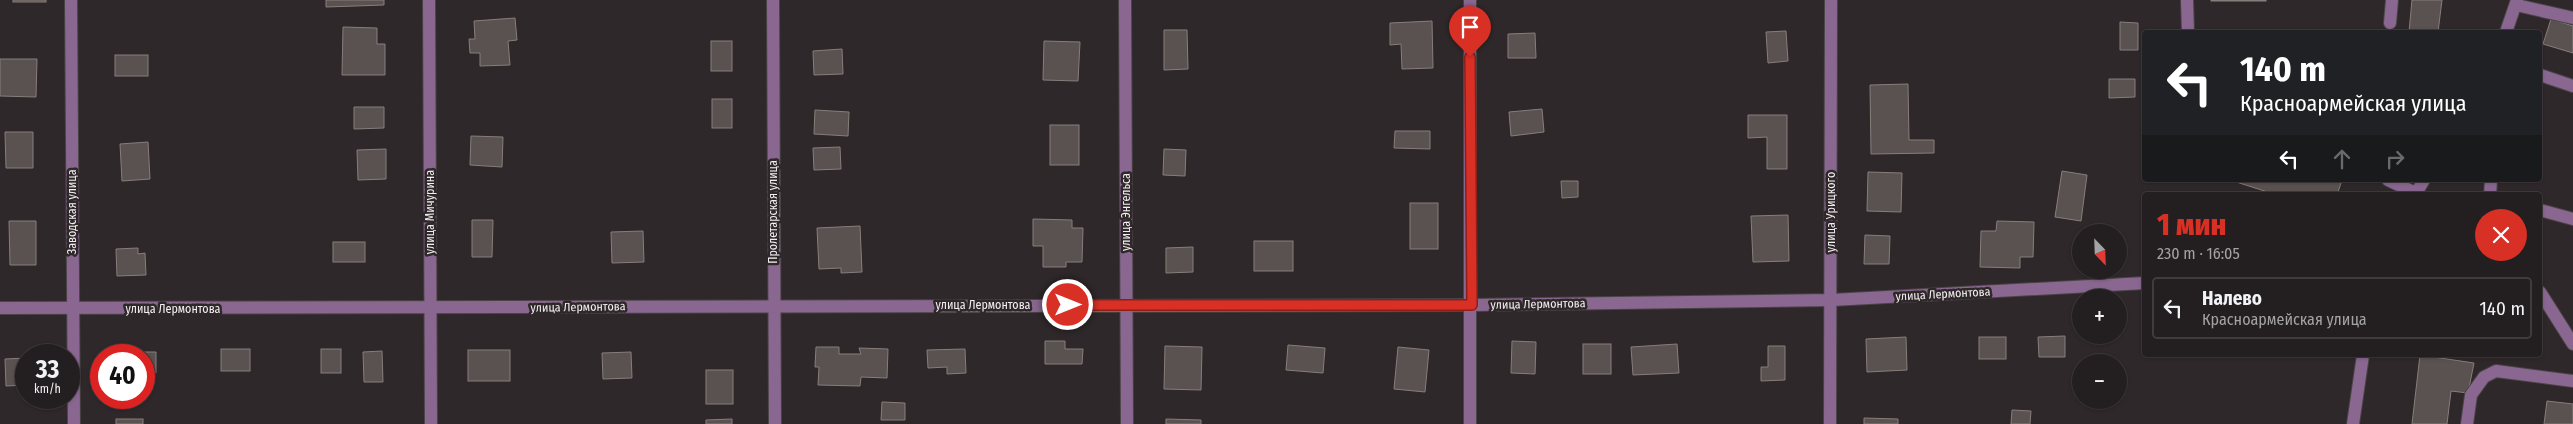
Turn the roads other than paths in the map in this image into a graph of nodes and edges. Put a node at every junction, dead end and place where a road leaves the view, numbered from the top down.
1 (71, 0) edge
2 (429, 0) edge
3 (774, 0) edge
4 (1125, 0) edge
5 (1470, 0) edge
6 (1831, 0) edge
7 (2187, 0) edge
8 (2392, 0) edge
9 (2516, 2) edge
10 (2573, 18) edge
11 (2390, 23) dead end
12 (2188, 30) edge
13 (2507, 30) edge
14 (2542, 76) edge
15 (2573, 86) edge
16 (2392, 182) edge
17 (2413, 192) edge
18 (2542, 211) edge
19 (2573, 219) edge
20 (2142, 282) edge
21 (2542, 295) edge
22 (1832, 300) junction
23 (773, 305) junction
24 (1127, 305) junction
25 (1472, 305) junction
26 (0, 308) edge
27 (73, 309) junction
28 (430, 309) junction
29 (2573, 344) edge
30 (2363, 357) edge
31 (2573, 381) edge
32 (74, 424) edge
33 (431, 424) edge
34 (775, 424) edge
35 (1127, 424) edge
36 (1470, 424) edge
37 (1830, 424) edge
38 (2353, 424) edge
39 (2468, 424) edge

1 - 27 street, Заводская улица
2 - 28 street, улица Мичурина
3 - 23 street, Пролетарская улица
4 - 24 street, улица Энгельса
5 - 25 street
6 - 22 street, улица Урицкого
7 - 12 street
8 - 11 street
9 - 10 street
9 - 13 street
14 - 15 street
16 - 17 street
18 - 19 street
20 - 22 street, улица Лермонтова
21 - 29 street
22 - 25 street, улица Лермонтова
22 - 37 street, улица Урицкого
23 - 24 street, улица Лермонтова
23 - 28 street, улица Лермонтова
23 - 34 street, Пролетарская улица
24 - 25 street, улица Лермонтова
24 - 35 street, улица Энгельса
25 - 36 street
26 - 27 street, улица Лермонтова
27 - 28 street, улица Лермонтова
27 - 32 street, Заводская улица
28 - 33 street, улица Мичурина
30 - 38 street
31 - 39 street

